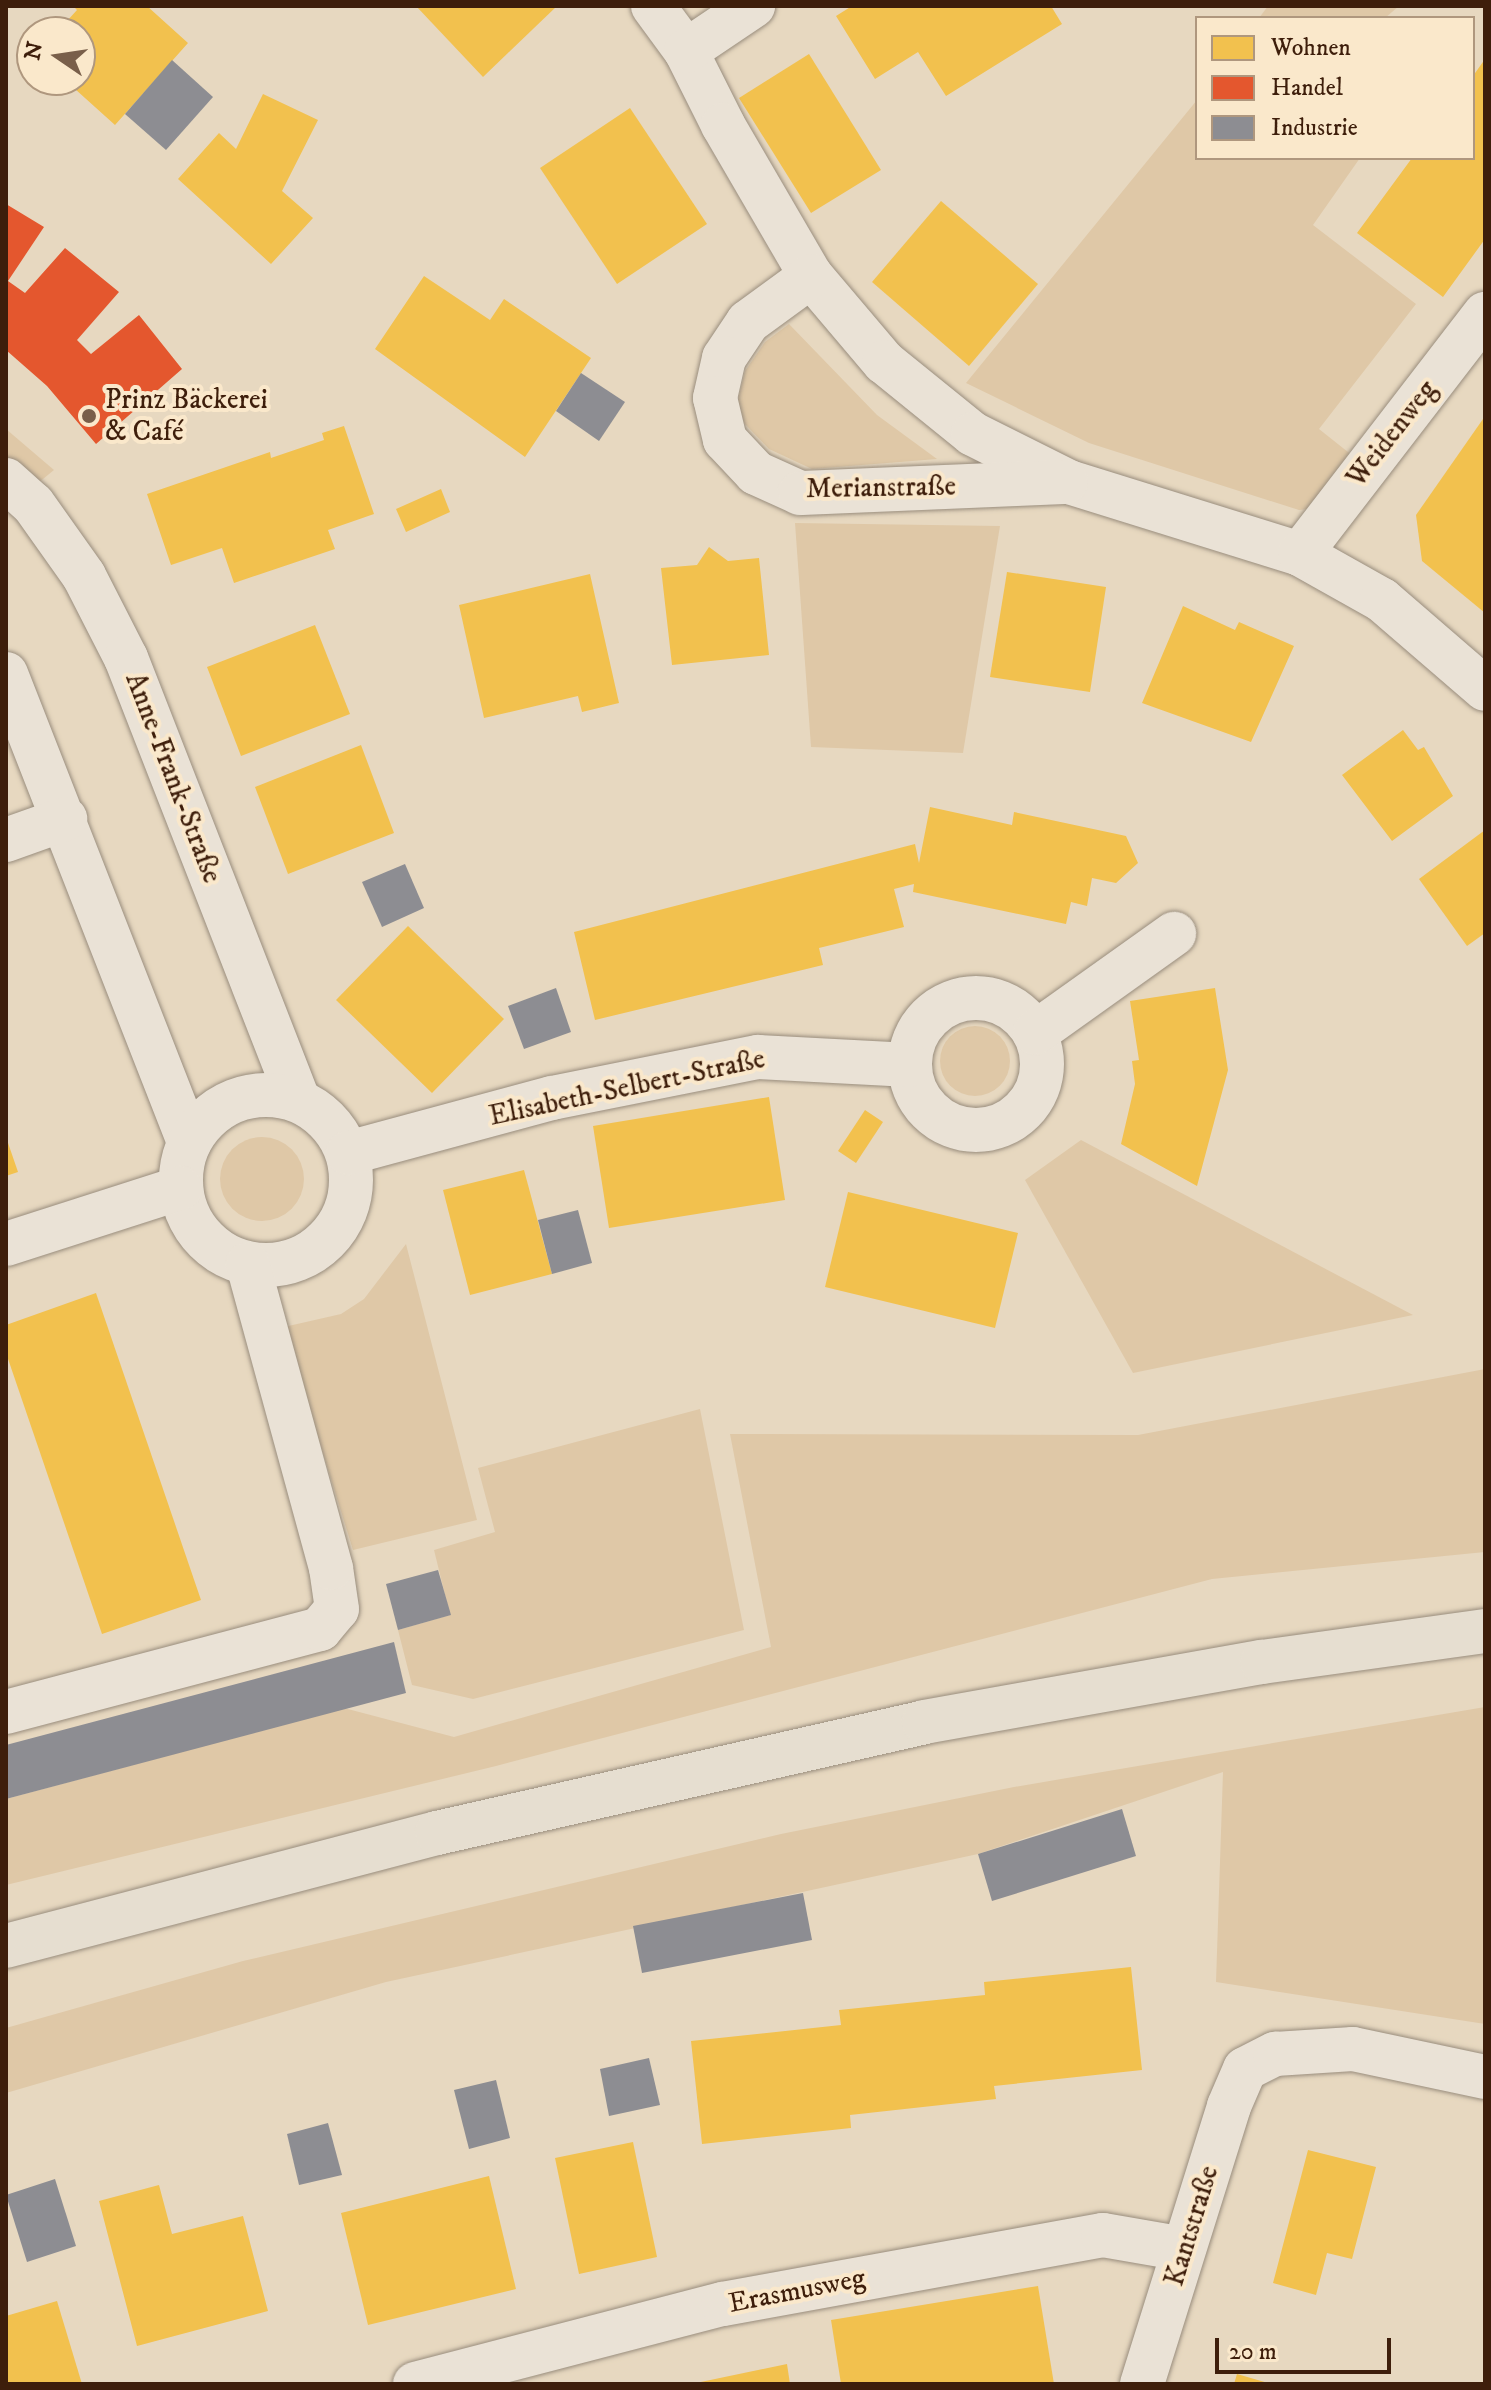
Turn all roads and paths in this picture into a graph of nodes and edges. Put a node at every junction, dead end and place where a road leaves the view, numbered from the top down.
1 (653, 6) edge
2 (753, 6) edge
3 (686, 51) junction
4 (811, 276) junction
5 (1485, 314) edge
6 (6, 480) edge
7 (1069, 482) junction
8 (1300, 554) junction
9 (6, 674) edge
10 (1485, 689) edge
11 (65, 819) junction
12 (6, 840) edge
13 (1174, 934) dead end
14 (1035, 1033) junction
15 (910, 1065) junction
16 (298, 1100) junction
17 (189, 1142) junction
18 (348, 1153) junction
19 (180, 1188) junction
20 (6, 1244) edge
21 (248, 1264) junction
22 (1485, 1631) edge
23 (6, 1712) edge
24 (6, 1946) edge
25 (1485, 2077) edge
26 (1184, 2249) junction
27 (415, 2384) edge
28 (1142, 2384) edge

1 - 3 street, Merianstraße
2 - 3 street
3 - 4 street, Merianstraße
4 - 7 street, Merianstraße
4 - 7 street, Merianstraße
5 - 8 street, Weidenweg
6 - 16 street, Anne-Frank-Straße
7 - 8 street, Merianstraße
8 - 10 street, Merianstraße
9 - 11 street
11 - 12 street
11 - 17 street
13 - 14 street
14 - 15 street
14 - 15 street
15 - 18 street, Elisabeth-Selbert-Straße
16 - 17 street
16 - 18 street
17 - 19 street
18 - 21 street
19 - 20 street
19 - 21 street
21 - 23 street
22 - 24 main road
25 - 26 street, Kantstraße
26 - 27 street, Erasmusweg
26 - 28 street, Kantstraße

